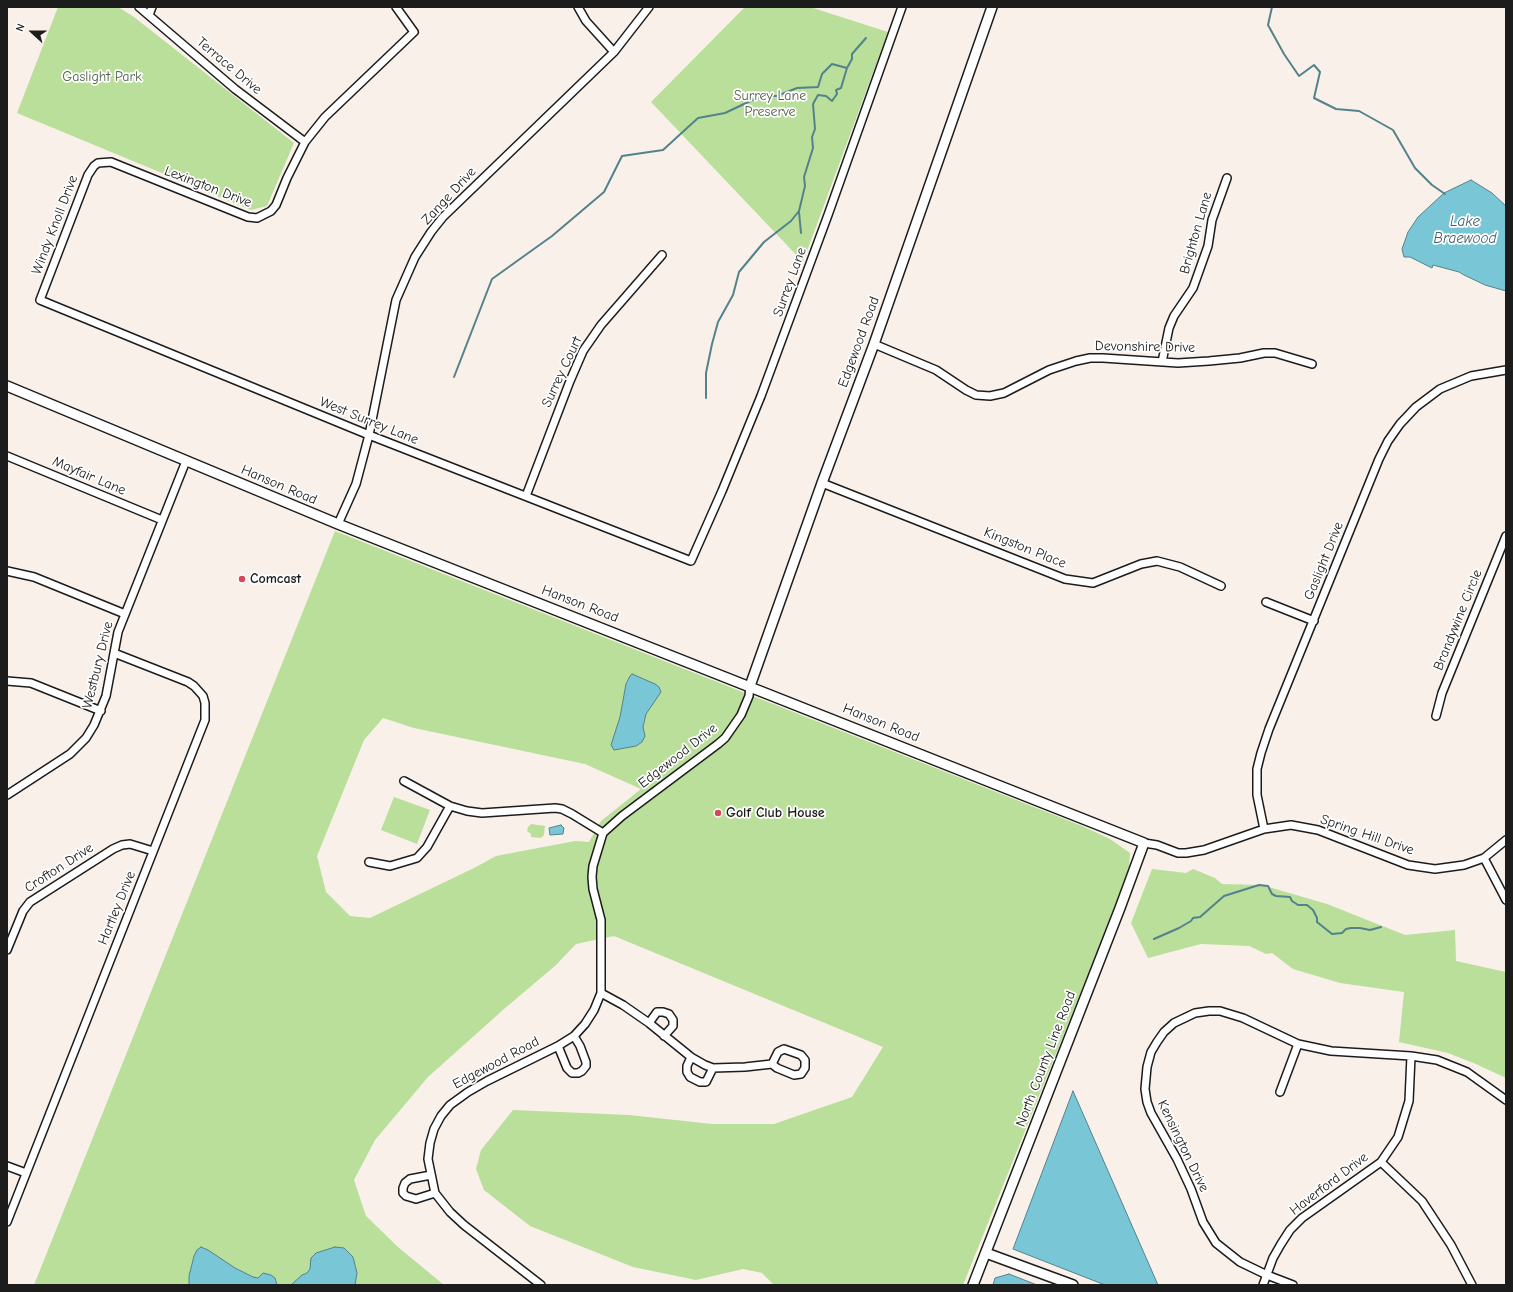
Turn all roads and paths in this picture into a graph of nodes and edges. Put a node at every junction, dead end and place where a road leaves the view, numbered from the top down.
1 (139, 7) edge
2 (152, 7) edge
3 (396, 7) edge
4 (578, 7) edge
5 (649, 7) edge
6 (902, 7) edge
7 (992, 7) edge
8 (149, 16) junction
9 (614, 52) junction
10 (304, 142) junction
11 (98, 163) joint
12 (1227, 178) dead end
13 (662, 255) dead end
14 (40, 300) joint
15 (874, 344) junction
16 (1162, 362) junction
17 (1312, 364) dead end
18 (1506, 370) edge
19 (7, 386) edge
20 (369, 435) junction
21 (7, 456) edge
22 (186, 461) junction
23 (822, 483) junction
24 (526, 496) junction
25 (162, 520) junction
26 (338, 524) junction
27 (1506, 536) edge
28 (691, 561) joint
29 (7, 571) edge
30 (1221, 586) dead end
31 (1266, 602) dead end
32 (125, 614) junction
33 (1314, 621) junction
34 (114, 653) junction
35 (7, 681) edge
36 (750, 686) junction
37 (100, 711) junction
38 (1436, 716) dead end
39 (404, 780) dead end
40 (7, 795) edge
41 (450, 806) junction
42 (1264, 829) junction
43 (603, 833) junction
44 (1506, 840) edge
45 (1144, 843) junction
46 (153, 851) junction
47 (1484, 858) junction
48 (369, 862) dead end
49 (1506, 900) edge
50 (7, 950) edge
51 (601, 994) junction
52 (648, 1023) junction
53 (574, 1036) junction
54 (664, 1036) junction
55 (1298, 1044) junction
56 (558, 1046) junction
57 (1411, 1056) junction
58 (691, 1058) junction
59 (772, 1064) junction
60 (713, 1068) junction
61 (1280, 1092) dead end
62 (1506, 1100) edge
63 (1381, 1162) junction
64 (7, 1166) edge
65 (26, 1173) junction
66 (430, 1175) junction
67 (434, 1193) junction
68 (7, 1222) edge
69 (986, 1253) junction
70 (1266, 1276) junction
71 (541, 1285) edge
72 (973, 1285) edge
73 (1072, 1285) edge
74 (1263, 1285) edge
75 (1293, 1285) edge
76 (1472, 1285) edge

1 - 8 street, Terrace Drive
2 - 8 street
3 - 10 street, Lexington Drive
4 - 9 street
5 - 9 street, Zange Drive
6 - 28 street, Surrey Lane
7 - 15 street, Edgewood Road
8 - 10 street, Terrace Drive
9 - 20 street, Zange Drive
10 - 11 street, Lexington Drive
11 - 14 street, Windy Knoll Drive
12 - 16 street, Brighton Lane
13 - 24 street, Surrey Court
14 - 20 street, West Surrey Lane
15 - 16 street, Devonshire Drive
15 - 23 street, Edgewood Road
16 - 17 street, Devonshire Drive
18 - 33 street, Gaslight Drive
19 - 22 street, Hanson Road
20 - 24 street, West Surrey Lane
20 - 26 street, Zange Drive
21 - 25 street, Mayfair Lane
22 - 25 street, Westbury Drive
22 - 26 street, Hanson Road
23 - 30 street, Kingston Place
23 - 36 street, Edgewood Road
24 - 28 street, West Surrey Lane
25 - 32 street, Westbury Drive
26 - 36 street, Hanson Road
27 - 38 street, Brandywine Circle
29 - 32 street
31 - 33 street
32 - 34 street, Westbury Drive
33 - 42 street, Gaslight Drive
34 - 37 street, Westbury Drive
34 - 46 street, Hartley Drive
35 - 37 street
36 - 43 street, Edgewood Drive
36 - 45 street, Hanson Road
37 - 40 street, Westbury Drive
39 - 41 street
41 - 43 street
41 - 48 street
42 - 45 street, Spring Hill Drive
42 - 47 street, Spring Hill Drive
43 - 51 street, Edgewood Road
44 - 47 street, Spring Hill Drive
45 - 69 street, North County Line Road
46 - 50 street, Crofton Drive
46 - 65 street, Hartley Drive
47 - 49 street
51 - 52 street
51 - 53 street, Edgewood Road
52 - 54 street
52 - 54 street
53 - 56 street, Edgewood Road
53 - 56 street
54 - 58 street
55 - 57 street, Kensington Drive
55 - 61 street
55 - 70 street, Kensington Drive
56 - 66 street, Edgewood Road
57 - 62 street, Kensington Drive
57 - 63 street, Haverford Drive
58 - 60 street
58 - 60 street
59 - 59 street
59 - 60 street
63 - 70 street, Haverford Drive
63 - 76 street
64 - 65 street
65 - 68 street, Hartley Drive
66 - 67 street, Edgewood Road
66 - 67 street
67 - 71 street, Edgewood Road
69 - 72 street, North County Line Road
69 - 73 street
70 - 74 street, Haverford Drive
70 - 75 street, Kensington Drive

